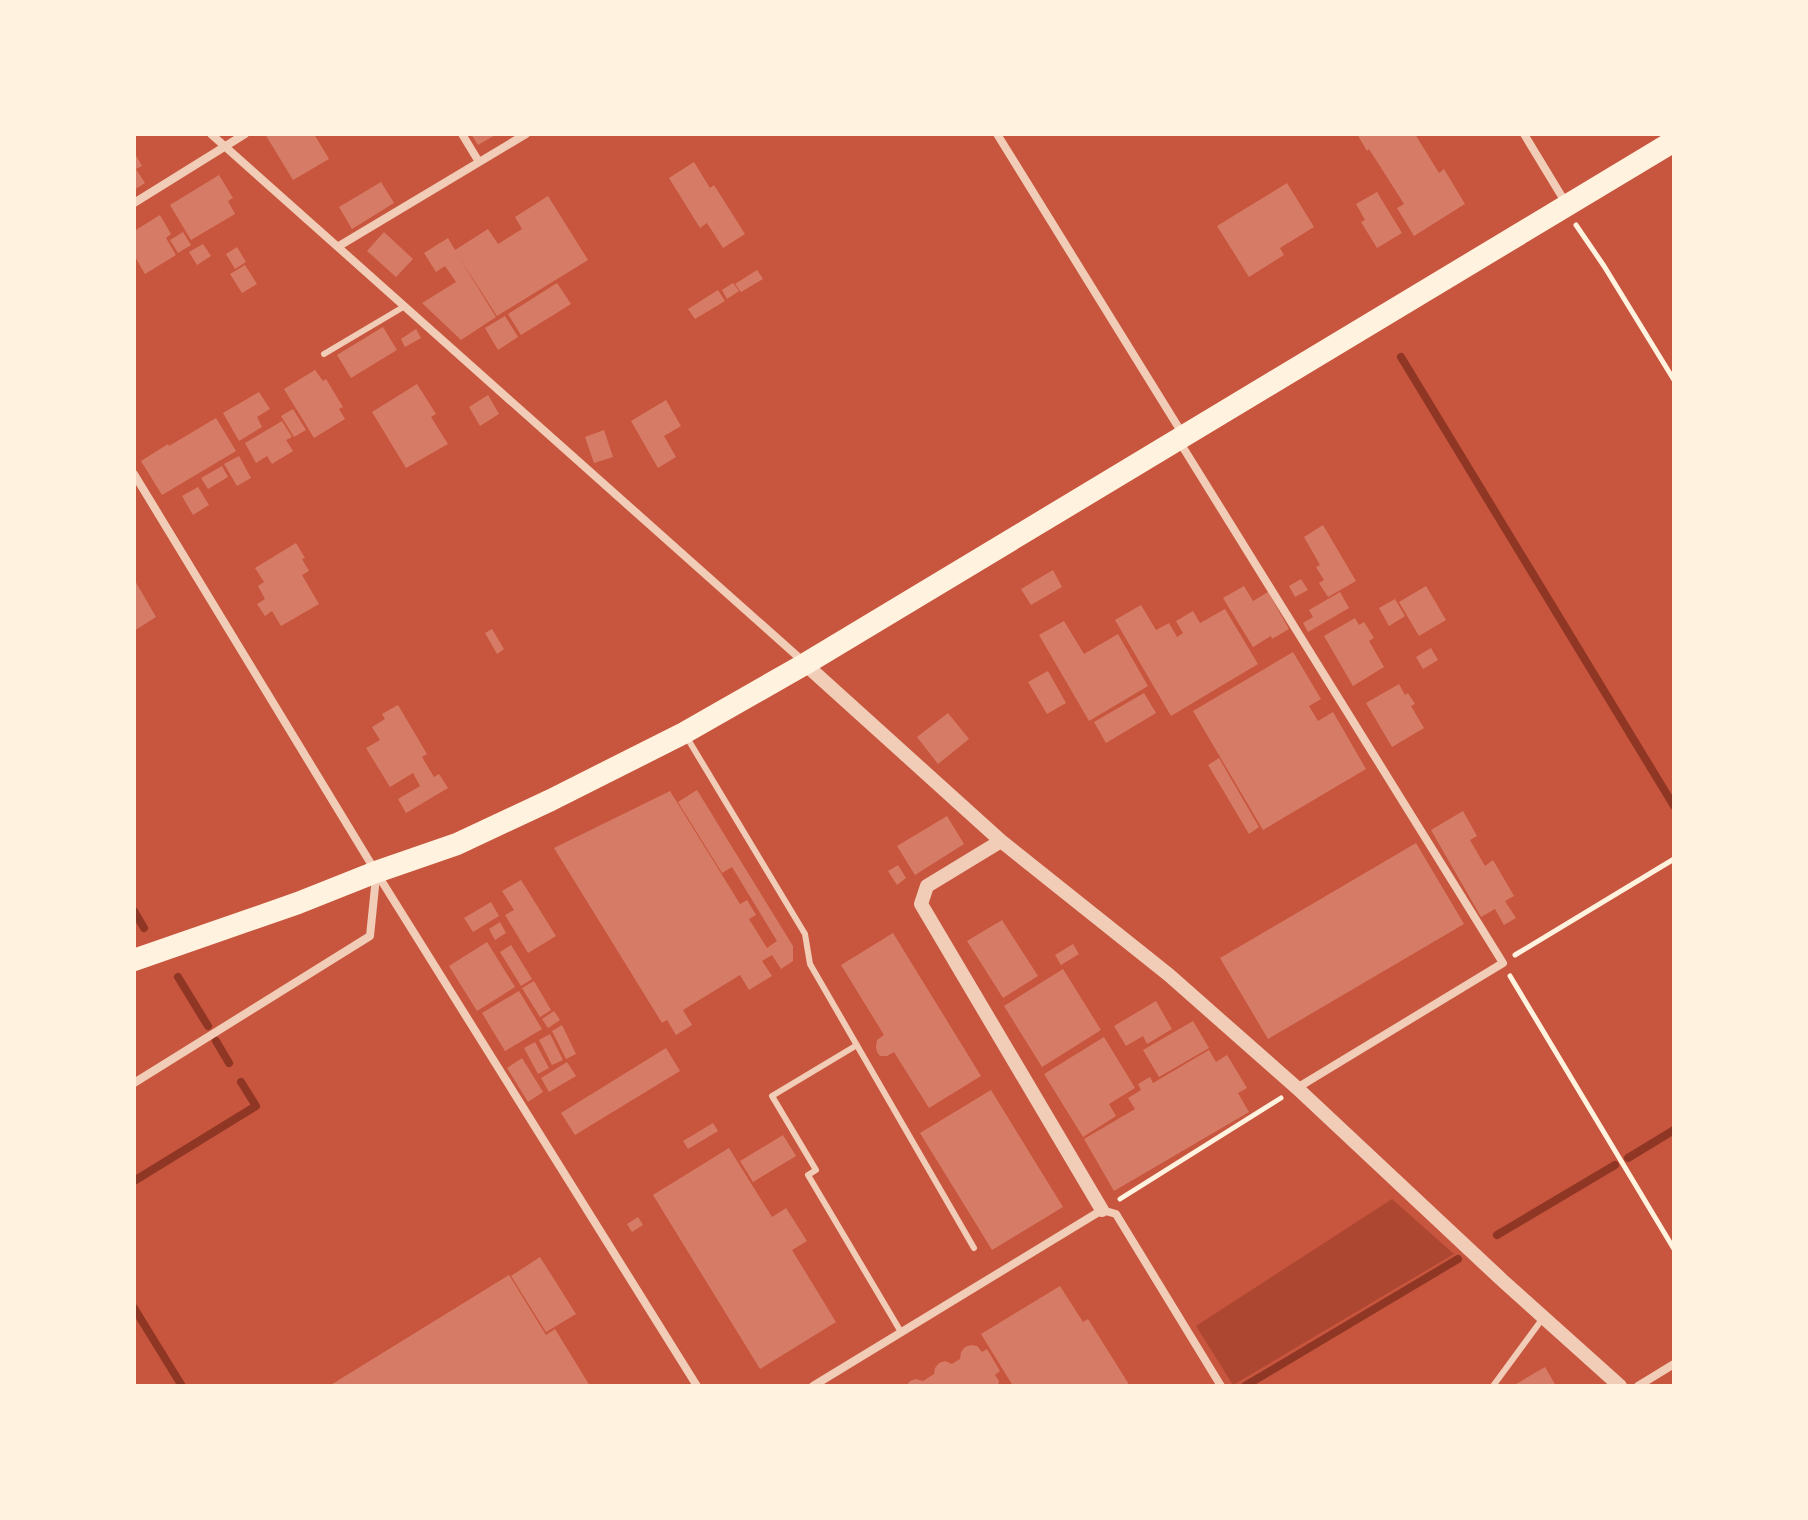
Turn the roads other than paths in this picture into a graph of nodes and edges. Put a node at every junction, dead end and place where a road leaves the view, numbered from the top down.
1 (211, 134) edge
2 (245, 134) edge
3 (462, 134) edge
4 (526, 134) edge
5 (997, 134) edge
6 (1524, 134) edge
7 (1674, 141) edge
8 (225, 146) junction
9 (479, 162) junction
10 (134, 203) edge
11 (1565, 206) junction
12 (339, 246) junction
13 (405, 306) junction
14 (324, 354) dead end
15 (1181, 438) junction
16 (134, 474) edge
17 (805, 664) junction
18 (684, 733) junction
19 (1001, 841) junction
20 (376, 872) junction
21 (134, 960) edge
22 (857, 1045) junction
23 (134, 1083) edge
24 (1297, 1088) junction
25 (1102, 1210) junction
26 (974, 1248) dead end
27 (1544, 1317) junction
28 (901, 1332) junction
29 (1674, 1364) edge
30 (697, 1386) edge
31 (813, 1386) edge
32 (1221, 1386) edge
33 (1493, 1386) edge
34 (1620, 1386) edge
35 (1638, 1386) edge

1 - 8 street
2 - 8 street
3 - 9 street
4 - 9 street
5 - 15 street
6 - 11 street
7 - 11 highway
8 - 10 street
8 - 12 street
9 - 12 street
11 - 15 highway
12 - 13 street
13 - 14 lane
13 - 17 street
15 - 17 highway
15 - 24 street
16 - 20 street
17 - 18 highway
17 - 19 street
18 - 20 highway
18 - 22 lane
19 - 24 street
19 - 25 street
20 - 21 highway
20 - 23 street
20 - 30 street
22 - 26 lane
22 - 28 lane
24 - 27 street
25 - 28 street
25 - 32 street
27 - 33 lane
27 - 34 street
28 - 31 street
29 - 35 street

